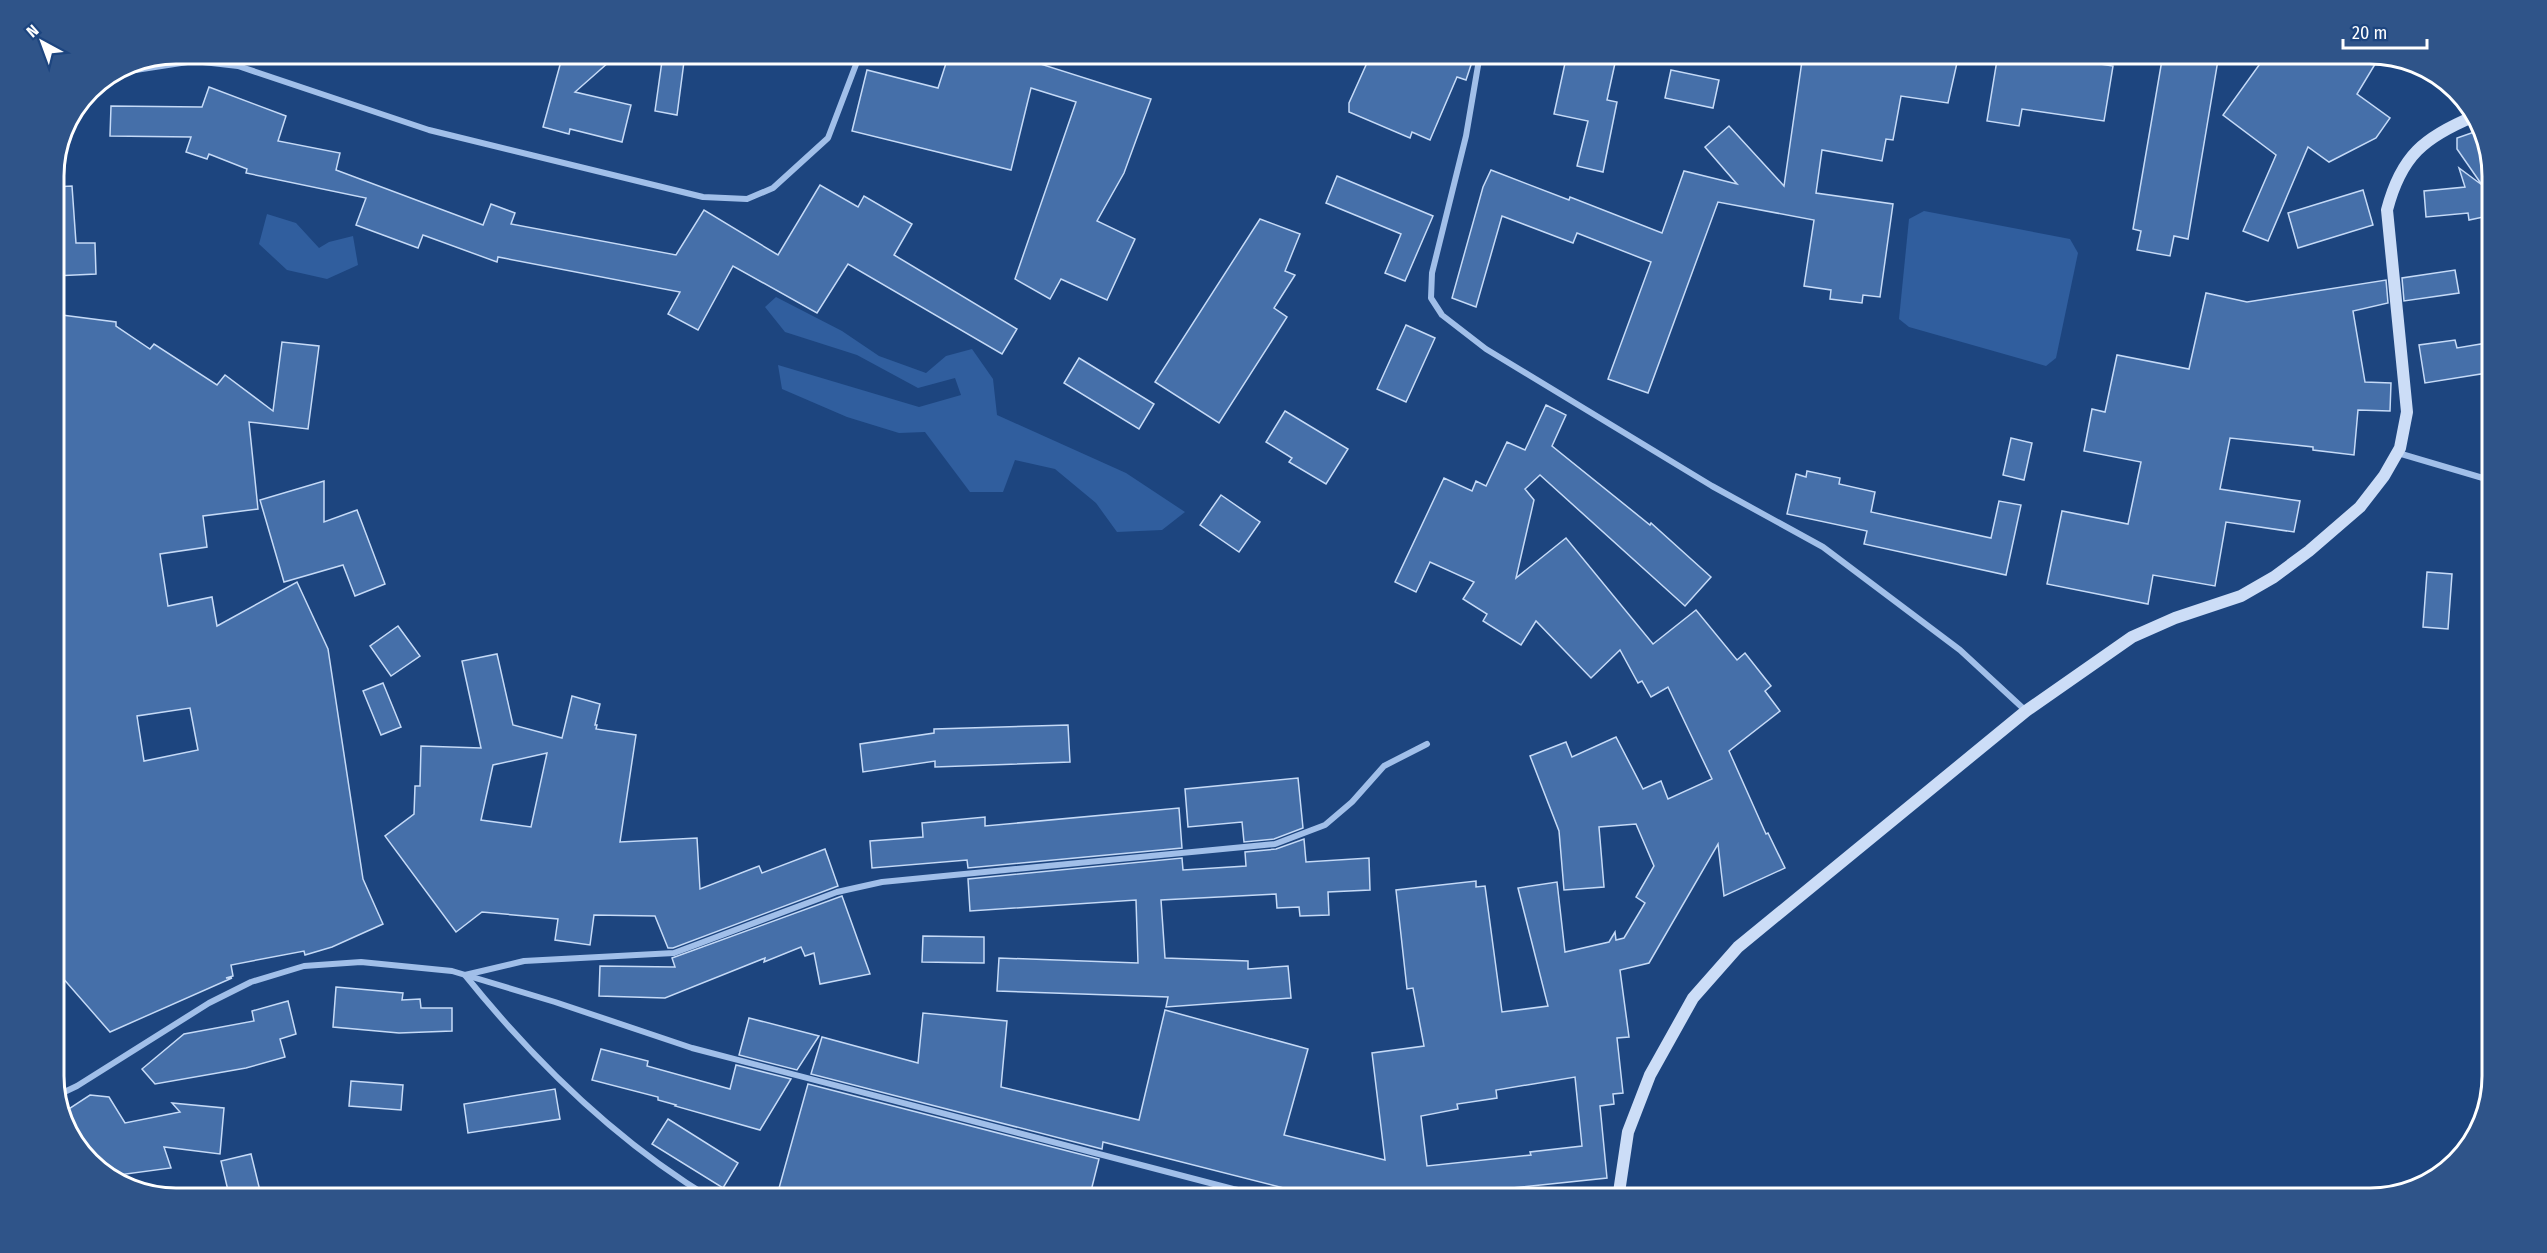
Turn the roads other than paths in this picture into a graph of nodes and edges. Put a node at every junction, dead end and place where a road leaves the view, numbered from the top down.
1 (1478, 64) edge
2 (229, 65) edge
3 (856, 65) edge
4 (2467, 120) edge
5 (2397, 453) junction
6 (2482, 479) edge
7 (2026, 711) junction
8 (1427, 744) dead end
9 (465, 975) junction
10 (66, 1091) edge
11 (697, 1189) edge
12 (1233, 1189) edge
13 (1619, 1189) edge

1 - 7 street
2 - 3 street
4 - 5 street
5 - 6 street
5 - 7 street
7 - 13 street
8 - 9 street
9 - 10 street
9 - 11 street
9 - 12 street

